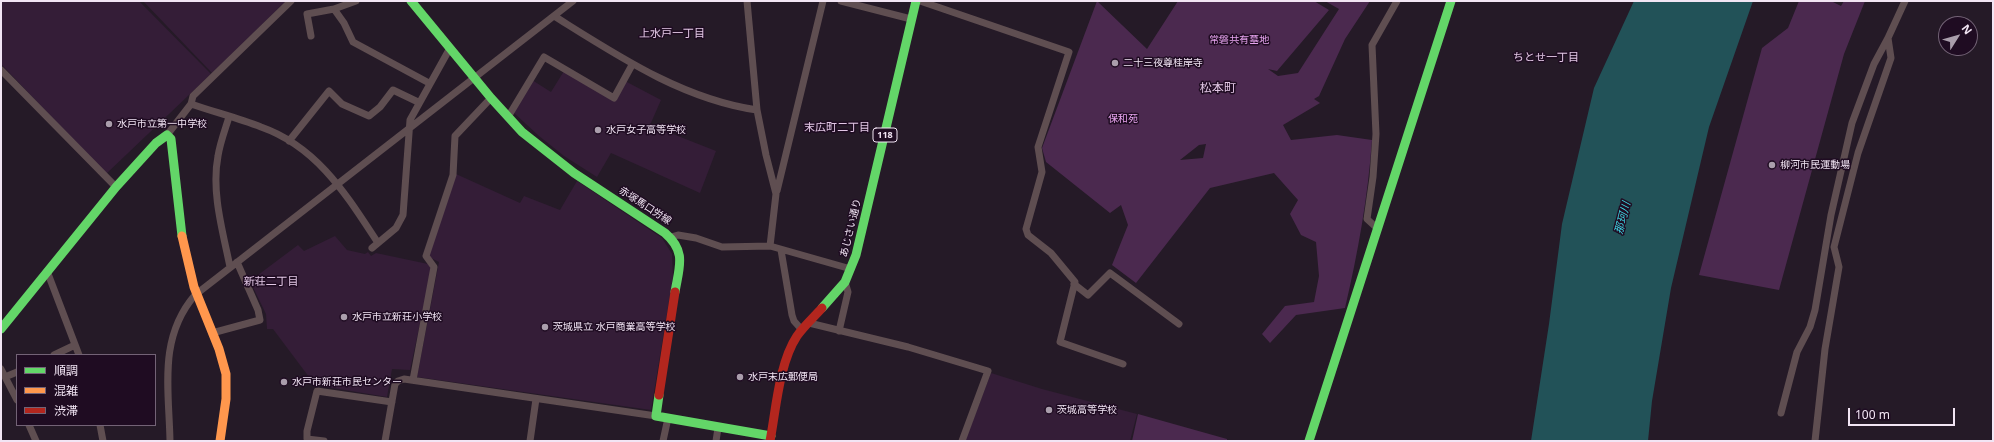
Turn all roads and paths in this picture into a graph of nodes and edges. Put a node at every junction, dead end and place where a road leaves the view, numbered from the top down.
1 (291, 1) edge
2 (356, 1) edge
3 (411, 1) edge
4 (573, 1) edge
5 (747, 1) edge
6 (823, 1) edge
7 (842, 1) edge
8 (916, 1) edge
9 (920, 1) edge
10 (1397, 1) edge
11 (1451, 1) edge
12 (1905, 1) edge
13 (334, 9) junction
14 (554, 16) junction
15 (911, 19) junction
16 (311, 36) dead end
17 (1888, 38) junction
18 (450, 48) junction
19 (632, 64) junction
20 (1, 70) edge
21 (474, 78) junction
22 (429, 83) junction
23 (491, 98) junction
24 (418, 102) junction
25 (191, 104) junction
26 (757, 110) junction
27 (229, 117) junction
28 (508, 117) junction
29 (410, 128) junction
30 (167, 135) junction
31 (289, 140) junction
32 (338, 183) junction
33 (116, 187) junction
34 (776, 194) junction
35 (1378, 229) junction
36 (671, 237) junction
37 (770, 246) junction
38 (782, 250) junction
39 (237, 262) junction
40 (230, 267) junction
41 (851, 269) junction
42 (47, 271) junction
43 (845, 282) junction
44 (1074, 284) junction
45 (195, 295) junction
46 (809, 323) junction
47 (1179, 324) dead end
48 (1, 329) edge
49 (802, 330) junction
50 (839, 331) junction
51 (212, 333) junction
52 (75, 346) junction
53 (56, 354) edge
54 (79, 354) edge
55 (1123, 364) dead end
56 (1, 369) edge
57 (16, 372) edge
58 (5, 377) junction
59 (413, 380) junction
60 (16, 398) edge
61 (536, 399) junction
62 (392, 402) junction
63 (1781, 413) dead end
64 (656, 416) junction
65 (668, 418) junction
66 (29, 426) edge
67 (100, 426) edge
68 (718, 428) junction
69 (771, 439) edge
70 (36, 441) edge
71 (102, 441) edge
72 (170, 441) edge
73 (220, 441) edge
74 (324, 441) edge
75 (385, 441) edge
76 (530, 441) edge
77 (663, 441) edge
78 (716, 441) edge
79 (962, 441) edge
80 (1309, 441) edge
81 (1815, 441) edge

1 - 25 street
2 - 13 street
3 - 18 main road, 赤塚馬口労線
4 - 14 street
5 - 26 street
6 - 34 street
7 - 15 street
8 - 15 main road, あじさい通り / 118
9 - 44 street
10 - 35 street
11 - 35 main road
12 - 17 street
13 - 16 street
13 - 22 street
14 - 19 street
14 - 21 street
15 - 41 main road, あじさい通り / 118
17 - 63 street
17 - 81 street
18 - 21 main road, 赤塚馬口労線
18 - 22 street
19 - 26 street
19 - 28 street
20 - 33 street
21 - 23 main road, 赤塚馬口労線
21 - 29 street
22 - 24 street
23 - 28 main road, 赤塚馬口労線
23 - 59 street
24 - 29 street
24 - 31 street
25 - 27 street
25 - 30 street
26 - 34 street
27 - 31 street
27 - 40 street
28 - 36 main road, 赤塚馬口労線
29 - 32 street
29 - 32 street
30 - 33 main road
30 - 45 main road
31 - 32 street
32 - 39 street
33 - 42 main road
34 - 37 street
35 - 80 main road
36 - 37 street
36 - 64 main road, 赤塚馬口労線
37 - 38 street
38 - 41 street
38 - 49 street
39 - 40 street
39 - 51 street
40 - 45 street
41 - 43 main road, あじさい通り / 118
42 - 48 main road
42 - 52 street
43 - 46 main road, あじさい通り / 118
43 - 50 street
44 - 47 street
44 - 55 street
45 - 51 main road
45 - 72 street
46 - 49 main road, あじさい通り / 118
46 - 50 street
49 - 69 main road, あじさい通り / 118
50 - 79 street
51 - 73 main road
52 - 53 street
52 - 54 street
56 - 58 street
57 - 58 street
58 - 60 street
59 - 61 street
59 - 62 street
61 - 64 street
61 - 76 street
62 - 74 street
62 - 75 street
64 - 65 main road
65 - 68 main road
65 - 77 street
66 - 70 street
67 - 71 street
68 - 69 main road
68 - 78 street

